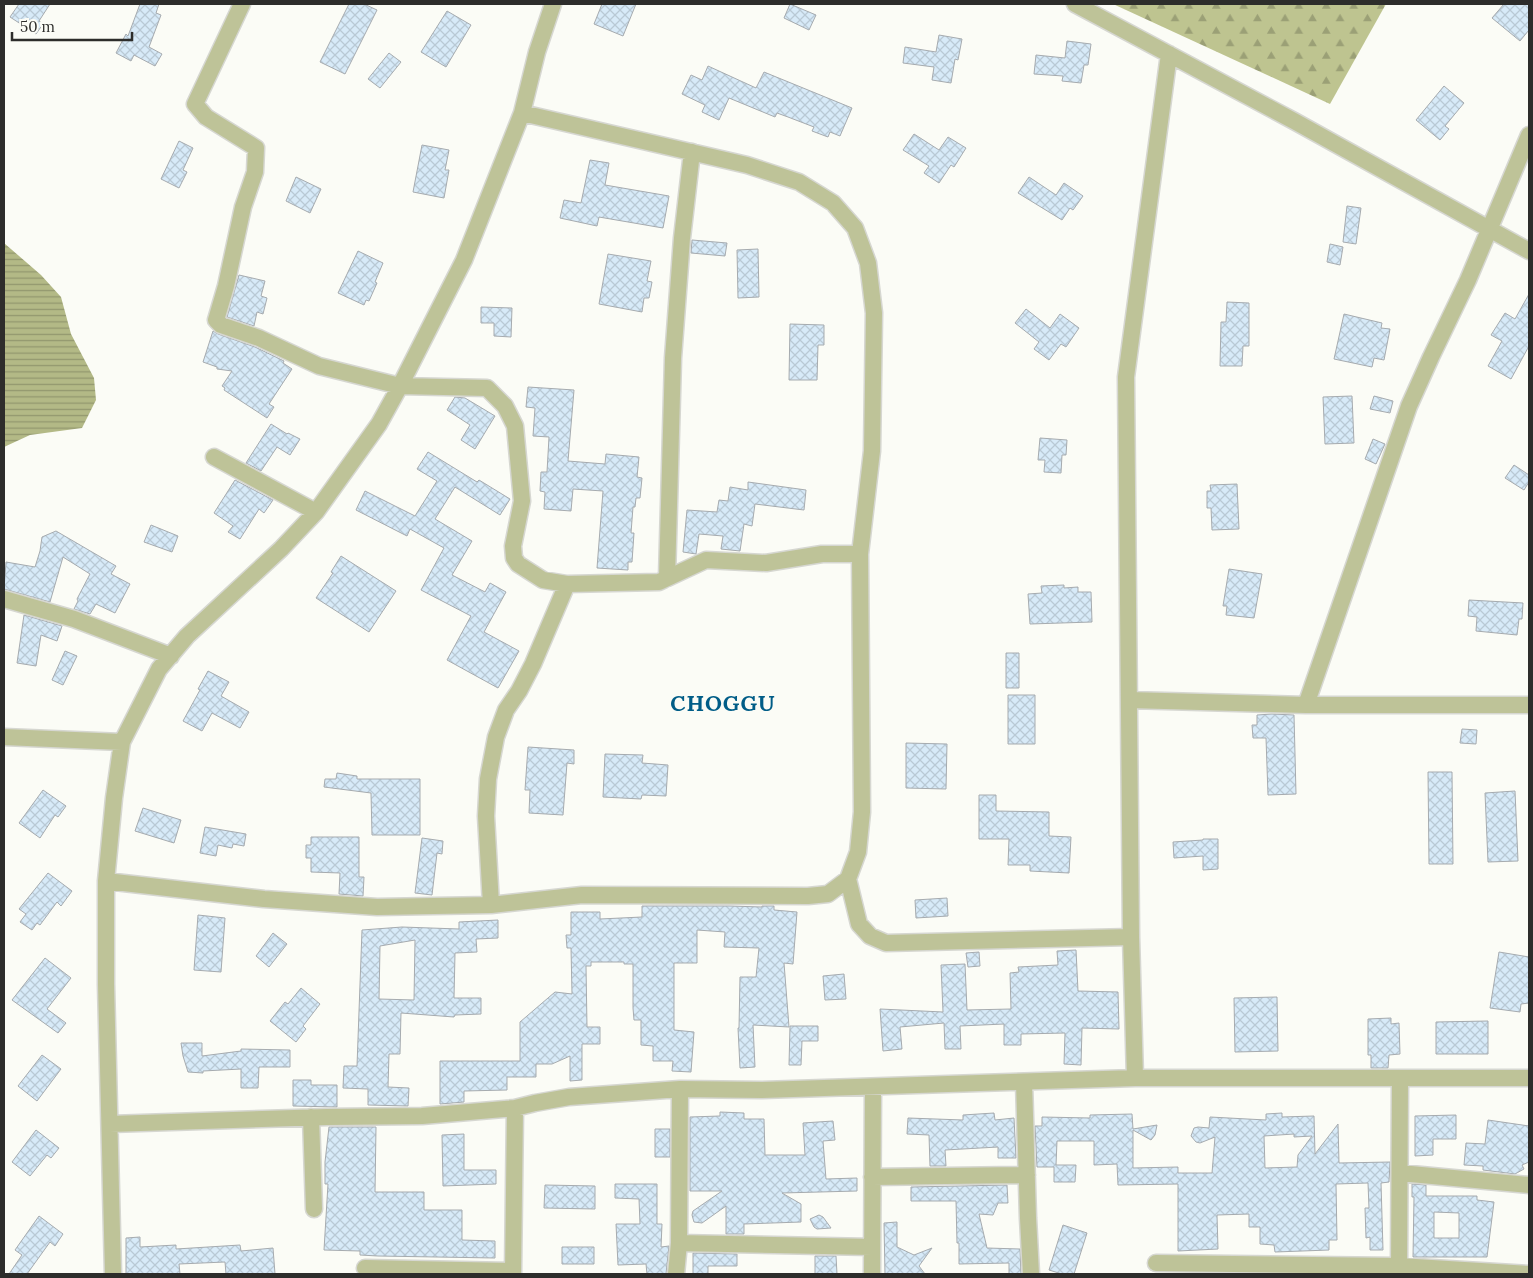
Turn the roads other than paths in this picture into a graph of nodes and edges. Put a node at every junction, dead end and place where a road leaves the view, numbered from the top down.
1 (242, 4) edge
2 (553, 4) edge
3 (1075, 4) edge
4 (1169, 54) junction
5 (522, 113) junction
6 (1529, 136) edge
7 (692, 152) junction
8 (1489, 229) junction
9 (1529, 252) edge
10 (400, 386) junction
11 (214, 457) dead end
12 (316, 512) junction
13 (860, 554) junction
14 (668, 578) junction
15 (566, 584) junction
16 (4, 599) edge
17 (170, 656) junction
18 (1129, 700) junction
19 (1306, 705) junction
20 (1529, 705) edge
21 (4, 737) edge
22 (122, 742) junction
23 (848, 879) junction
24 (106, 881) junction
25 (491, 905) junction
26 (1131, 937) junction
27 (1135, 1078) junction
28 (1400, 1078) junction
29 (1529, 1078) edge
30 (1024, 1082) junction
31 (873, 1087) junction
32 (680, 1089) junction
33 (515, 1108) junction
34 (311, 1117) junction
35 (110, 1124) junction
36 (1400, 1173) junction
37 (1026, 1175) junction
38 (872, 1177) junction
39 (1529, 1185) edge
40 (314, 1209) dead end
41 (679, 1243) junction
42 (872, 1247) junction
43 (1156, 1263) dead end
44 (365, 1268) dead end
45 (1399, 1270) edge
46 (513, 1273) edge
47 (113, 1274) edge
48 (676, 1274) edge
49 (872, 1274) edge
50 (1031, 1274) edge
51 (1529, 1274) edge

1 - 10 street
2 - 5 street
3 - 4 street
4 - 8 street
4 - 18 street
5 - 7 street
5 - 10 street
6 - 8 street
7 - 13 street
7 - 14 street
8 - 9 street
8 - 19 street
10 - 12 street
10 - 15 street
11 - 12 street
12 - 17 street
13 - 14 street
13 - 23 street
14 - 15 street
15 - 25 street
16 - 17 street
17 - 22 street
18 - 19 street
18 - 26 street
19 - 20 street
21 - 22 street
22 - 24 street
23 - 25 street
23 - 26 street
24 - 25 street
24 - 35 street
26 - 27 street
27 - 28 street
27 - 30 street
28 - 29 street
28 - 36 street
30 - 31 street
30 - 37 street
31 - 32 street
31 - 38 street
32 - 33 street
32 - 41 street
33 - 34 street
33 - 46 street
34 - 35 street
34 - 40 street
35 - 47 street
36 - 39 street
36 - 45 street
37 - 38 street
37 - 50 street
38 - 42 street
41 - 42 street
41 - 48 street
42 - 49 street
43 - 45 street
44 - 46 street
45 - 51 street

